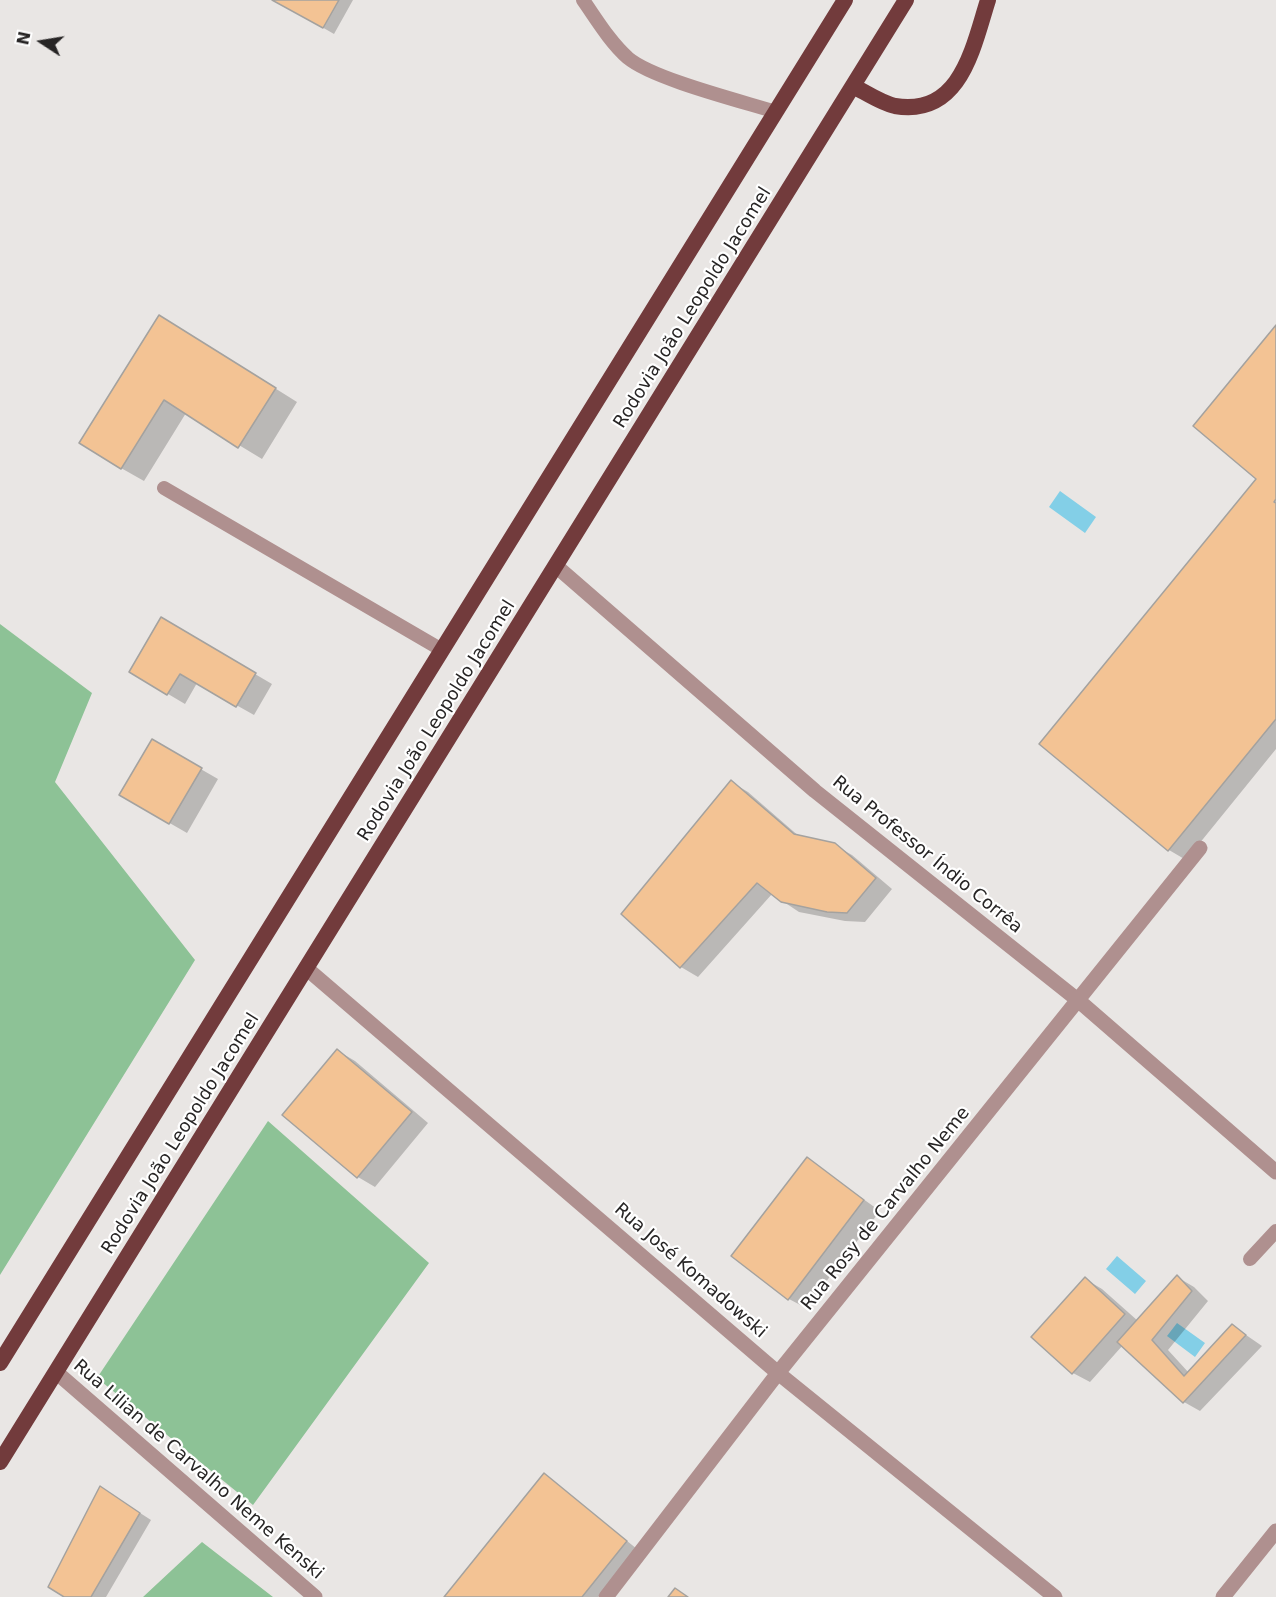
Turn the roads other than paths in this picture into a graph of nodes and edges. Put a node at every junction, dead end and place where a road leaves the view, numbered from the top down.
1 (583, 0) edge
2 (845, 0) edge
3 (906, 0) edge
4 (988, 0) edge
5 (853, 86) junction
6 (776, 112) junction
7 (164, 488) dead end
8 (556, 566) junction
9 (442, 650) junction
10 (1200, 848) dead end
11 (306, 968) junction
12 (1079, 1001) junction
13 (1276, 1172) edge
14 (1276, 1231) edge
15 (1250, 1259) dead end
16 (1, 1359) edge
17 (56, 1372) junction
18 (778, 1373) junction
19 (0, 1462) edge
20 (1276, 1531) edge
21 (315, 1597) edge
22 (606, 1597) edge
23 (1055, 1597) edge
24 (1223, 1597) edge

1 - 6 lane
2 - 6 highway, Rodovia João Leopoldo Jacomel
3 - 5 highway, Rodovia João Leopoldo Jacomel
4 - 5 highway
5 - 8 highway, Rodovia João Leopoldo Jacomel
6 - 9 highway, Rodovia João Leopoldo Jacomel
7 - 9 lane
8 - 11 highway, Rodovia João Leopoldo Jacomel
8 - 12 street, Rua Professor Índio Corrêa
9 - 16 highway, Rodovia João Leopoldo Jacomel
10 - 12 street, Rua Rosy de Carvalho Neme
11 - 17 highway, Rodovia João Leopoldo Jacomel
11 - 18 street, Rua José Komadowski
12 - 13 street, Rua Professor Índio Corrêa
12 - 18 street, Rua Rosy de Carvalho Neme
14 - 15 lane
17 - 19 highway, Rodovia João Leopoldo Jacomel
17 - 21 street, Rua Lilian de Carvalho Neme Kenski
18 - 22 street, Rua Rosy de Carvalho Neme
18 - 23 street, Rua José Komadowski
20 - 24 street

